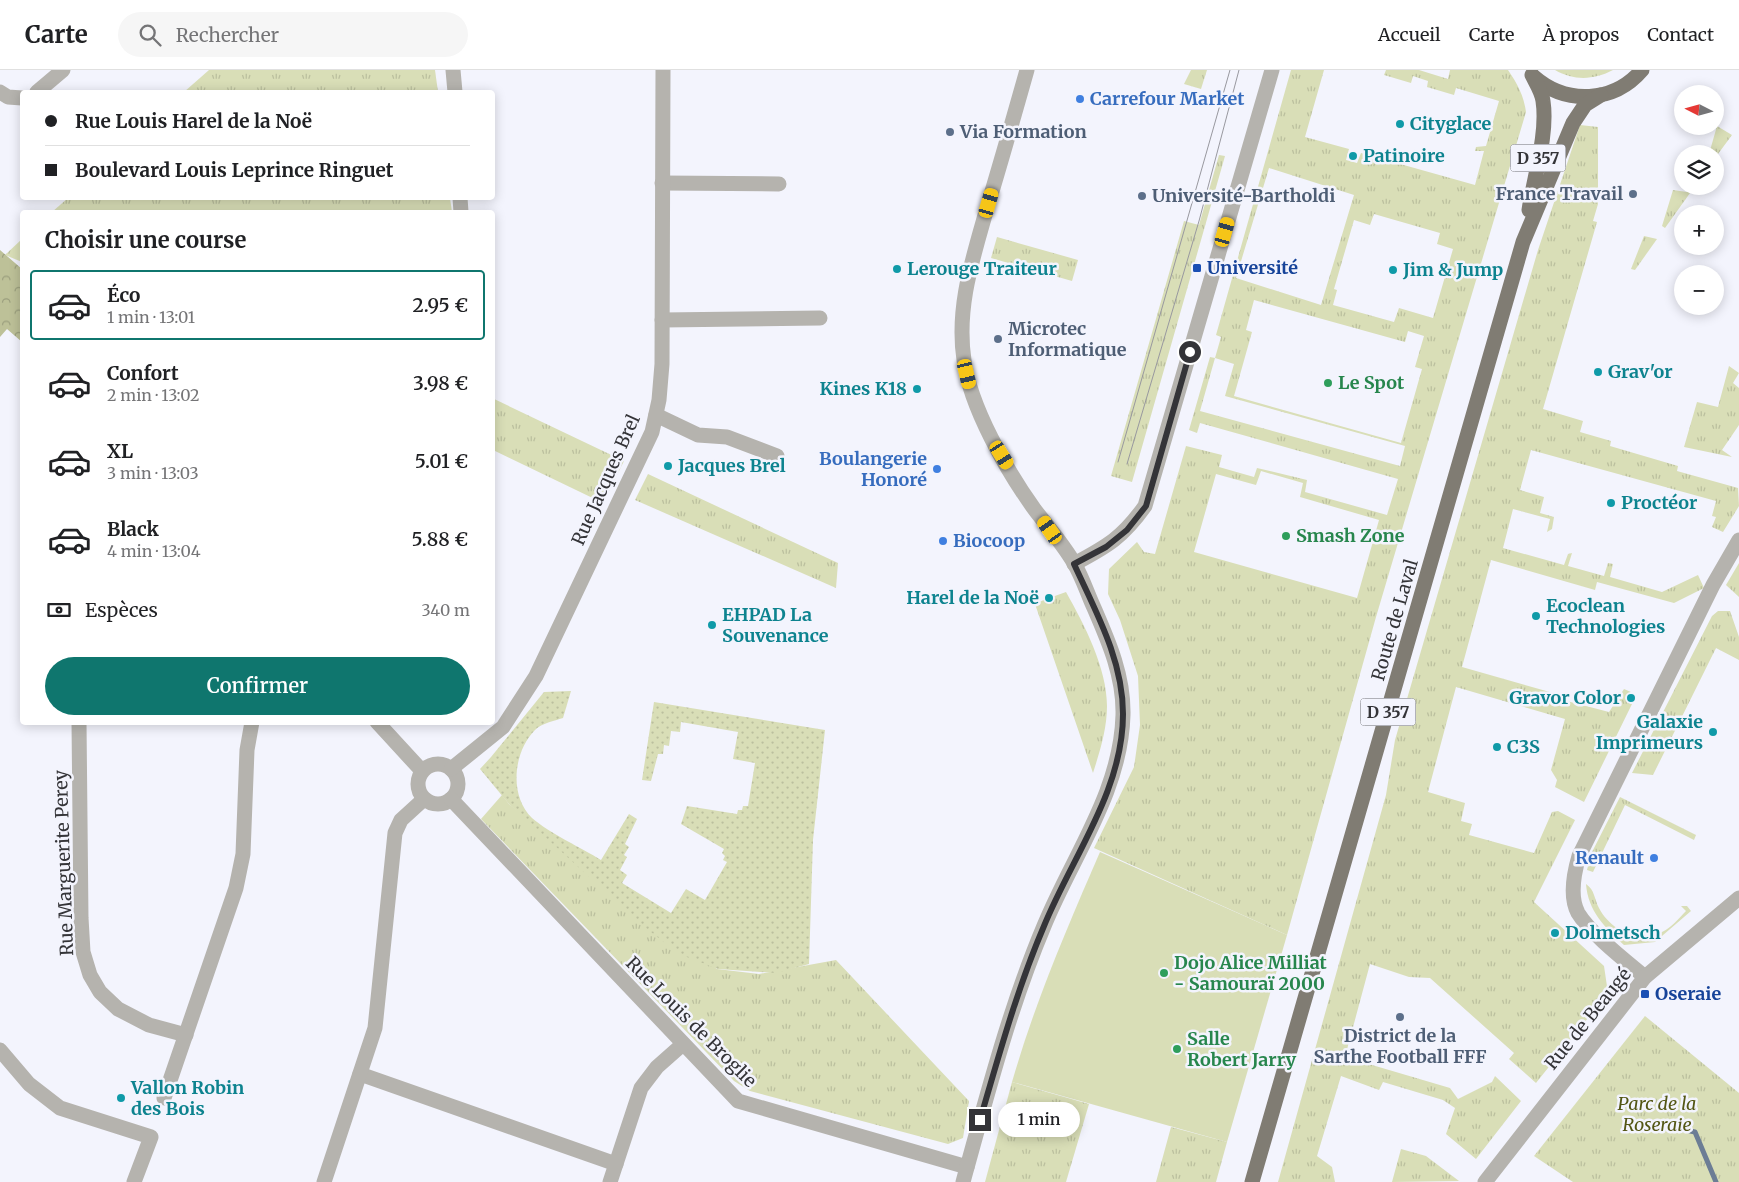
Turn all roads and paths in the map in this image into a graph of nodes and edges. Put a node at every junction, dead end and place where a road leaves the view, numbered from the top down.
1 (63, 70) edge
2 (453, 70) edge
3 (663, 70) edge
4 (1027, 70) edge
5 (1272, 70) edge
6 (1642, 70) edge
7 (1530, 73) edge
8 (39, 90) edge
9 (455, 90) edge
10 (0, 92) edge
11 (1601, 95) junction
12 (20, 99) edge
13 (662, 183) junction
14 (779, 184) dead end
15 (1523, 242) junction
16 (820, 318) dead end
17 (662, 320) junction
18 (656, 415) junction
19 (777, 456) dead end
20 (1739, 540) edge
21 (1074, 564) junction
22 (79, 725) edge
23 (251, 725) edge
24 (380, 725) edge
25 (451, 769) junction
26 (422, 771) junction
27 (424, 799) junction
28 (451, 799) junction
29 (1739, 898) edge
30 (1645, 977) junction
31 (186, 1035) junction
32 (684, 1044) junction
33 (0, 1050) edge
34 (360, 1074) junction
35 (164, 1098) dead end
36 (616, 1164) junction
37 (965, 1175) edge
38 (134, 1182) edge
39 (324, 1182) edge
40 (610, 1182) edge
41 (1252, 1182) edge
42 (1485, 1182) edge

1 - 8 street
2 - 9 street
3 - 13 street, Rue Jacques Brel
4 - 21 street
5 - 21 street
6 - 11 main road
7 - 11 main road
7 - 15 main road, Route de Laval / D 357
10 - 12 street
11 - 15 main road, Route de Laval / D 357
13 - 14 street
13 - 17 street, Rue Jacques Brel
15 - 41 main road, Route de Laval / D 357
16 - 17 street
17 - 18 street, Rue Jacques Brel
18 - 19 street
18 - 25 street, Rue Jacques Brel
20 - 30 street
21 - 37 street
22 - 31 street, Rue Marguerite Perey
23 - 31 street
24 - 26 street
25 - 26 street
25 - 28 street
26 - 27 street
27 - 28 street
27 - 34 street
28 - 32 street, Rue Louis de Broglie
29 - 30 street, Rue de Beaugé
30 - 42 street, Rue de Beaugé
31 - 35 street
32 - 36 street
32 - 37 street, Rue Louis de Broglie
33 - 38 street
34 - 36 street
34 - 39 street
36 - 40 street

